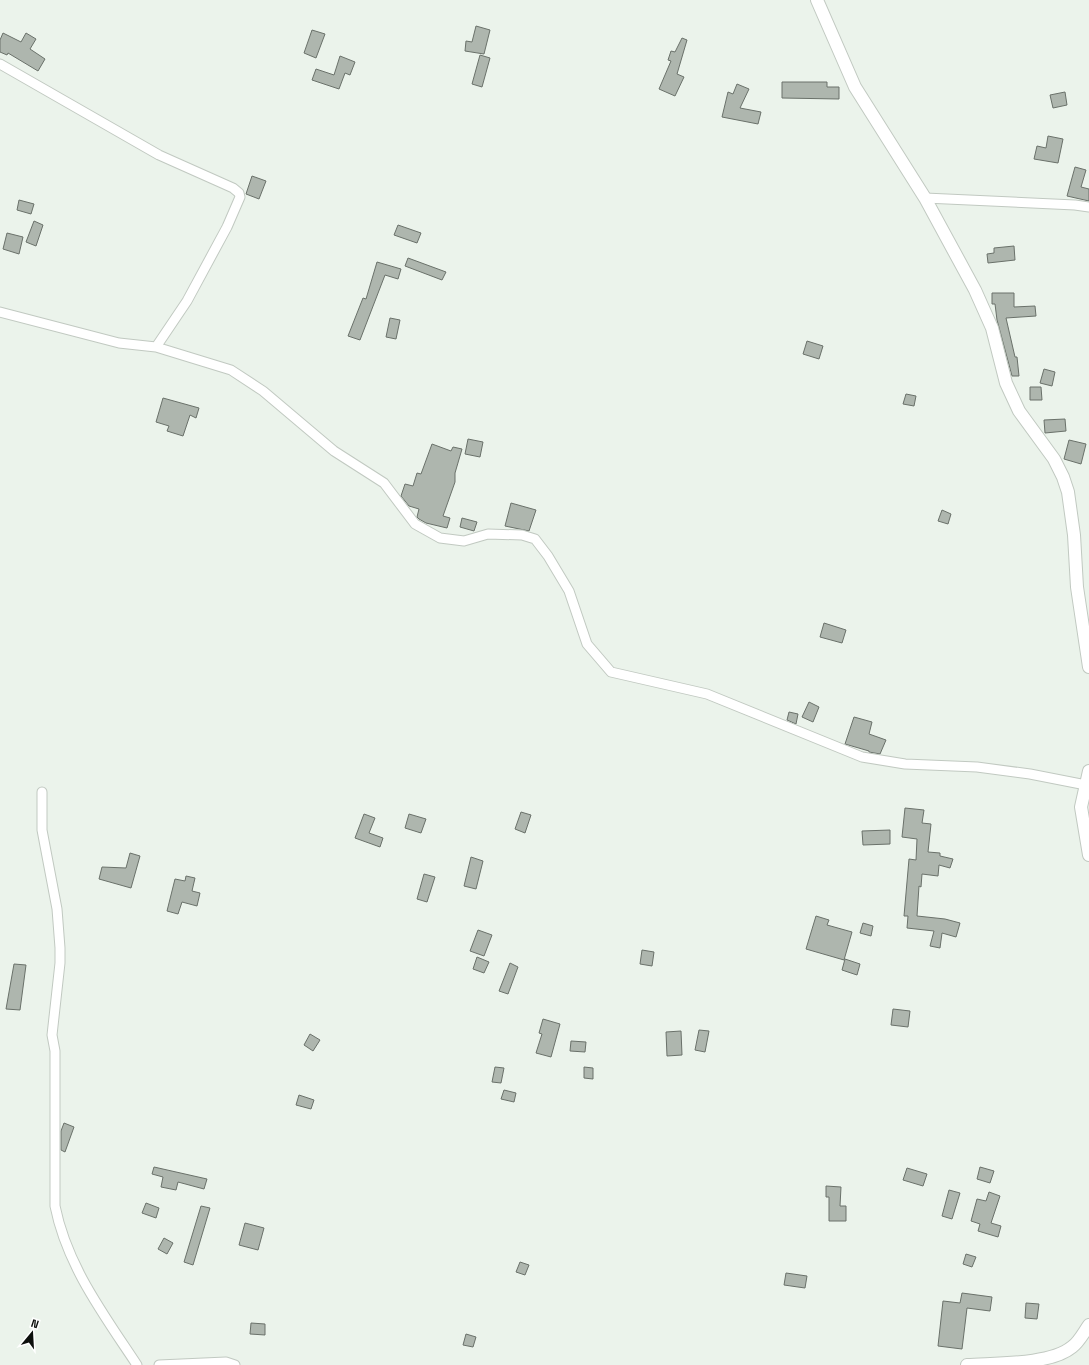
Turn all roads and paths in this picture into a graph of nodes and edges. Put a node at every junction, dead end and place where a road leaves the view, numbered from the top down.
1 (817, 0) edge
2 (0, 64) edge
3 (925, 198) junction
4 (1089, 207) edge
5 (0, 312) edge
6 (156, 347) junction
7 (1089, 667) edge
8 (1089, 771) edge
9 (1086, 785) junction
10 (42, 792) dead end
11 (1089, 855) edge
12 (1089, 1325) edge
13 (137, 1365) edge
14 (159, 1365) edge
15 (235, 1365) edge
16 (967, 1365) edge

1 - 3 street
2 - 6 street
3 - 4 street
3 - 7 street
5 - 6 street
6 - 9 street
8 - 9 street
9 - 11 street
10 - 13 street
12 - 16 street
14 - 15 street

